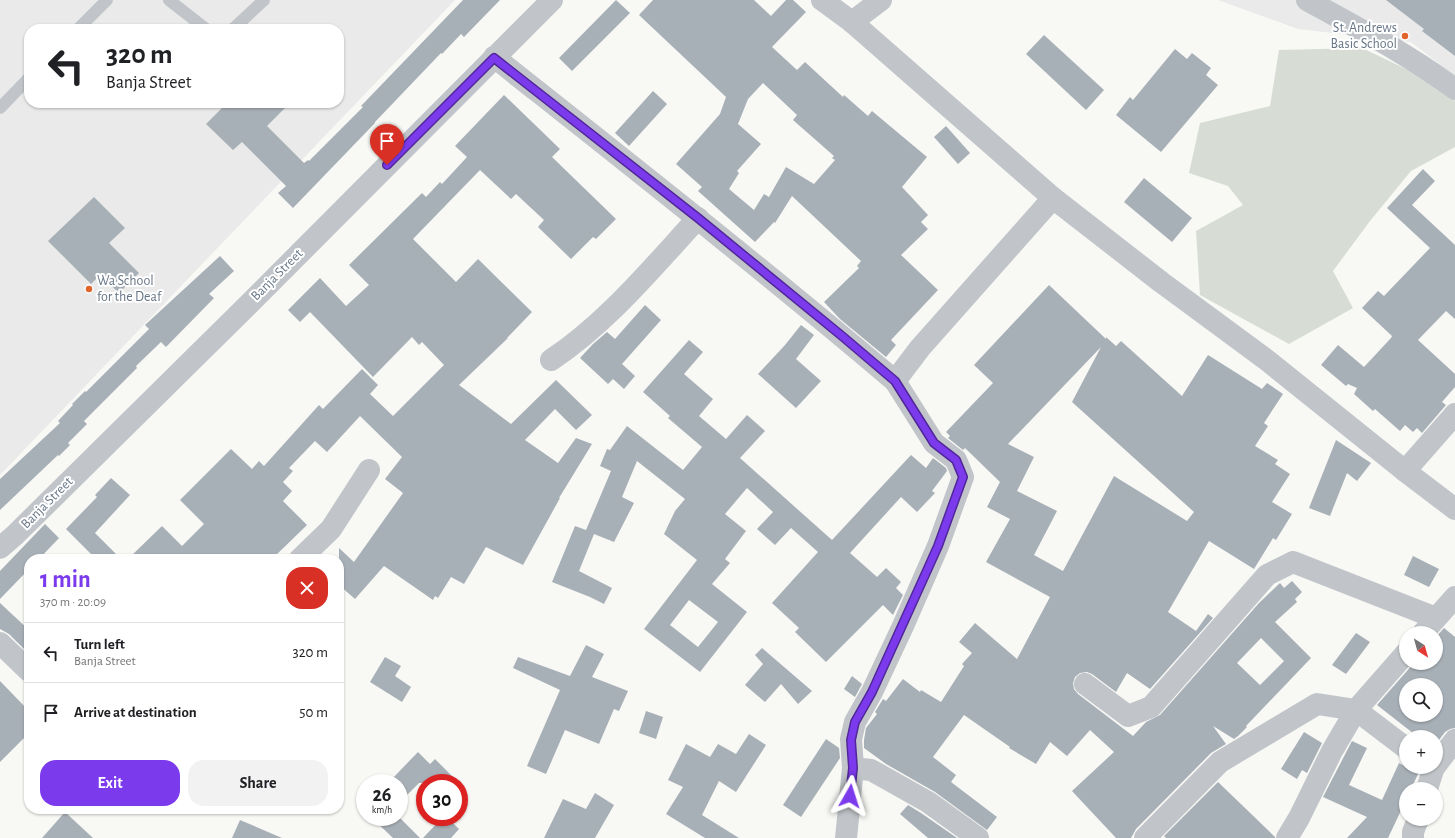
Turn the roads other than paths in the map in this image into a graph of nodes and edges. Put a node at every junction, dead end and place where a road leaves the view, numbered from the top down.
1 (107, 0) edge
2 (169, 0) edge
3 (264, 0) edge
4 (552, 0) edge
5 (822, 0) edge
6 (880, 0) edge
7 (1307, 0) edge
8 (852, 22) junction
9 (83, 24) edge
10 (200, 24) edge
11 (238, 24) edge
12 (494, 58) junction
13 (24, 83) edge
14 (1455, 89) edge
15 (0, 108) edge
16 (1053, 198) junction
17 (698, 218) junction
18 (550, 360) dead end
19 (895, 381) junction
20 (1455, 414) edge
21 (369, 470) dead end
22 (1405, 471) junction
23 (1455, 508) edge
24 (0, 548) edge
25 (305, 554) edge
26 (1455, 597) edge
27 (1429, 625) edge
28 (0, 643) edge
29 (1399, 660) edge
30 (24, 666) edge
31 (1085, 684) dead end
32 (1356, 710) junction
33 (1455, 740) edge
34 (1399, 743) edge
35 (1443, 755) edge
36 (853, 768) junction
37 (1416, 826) edge
38 (846, 838) edge
39 (978, 838) edge
40 (1145, 838) edge
41 (1287, 838) edge
42 (1413, 838) edge

1 - 9 lane
2 - 10 lane
3 - 11 lane
4 - 12 street, Banja Street
5 - 8 street
6 - 8 street
7 - 14 street
8 - 16 street
12 - 17 street
12 - 24 street, Banja Street
13 - 15 lane
16 - 19 street
16 - 22 street
17 - 18 street
17 - 19 street
19 - 36 street
20 - 22 street
21 - 25 street
22 - 23 street
26 - 27 street
27 - 31 street
28 - 30 street
29 - 32 street
32 - 34 street
32 - 40 street
32 - 41 street
33 - 35 street
36 - 38 street
36 - 39 street
37 - 42 street

